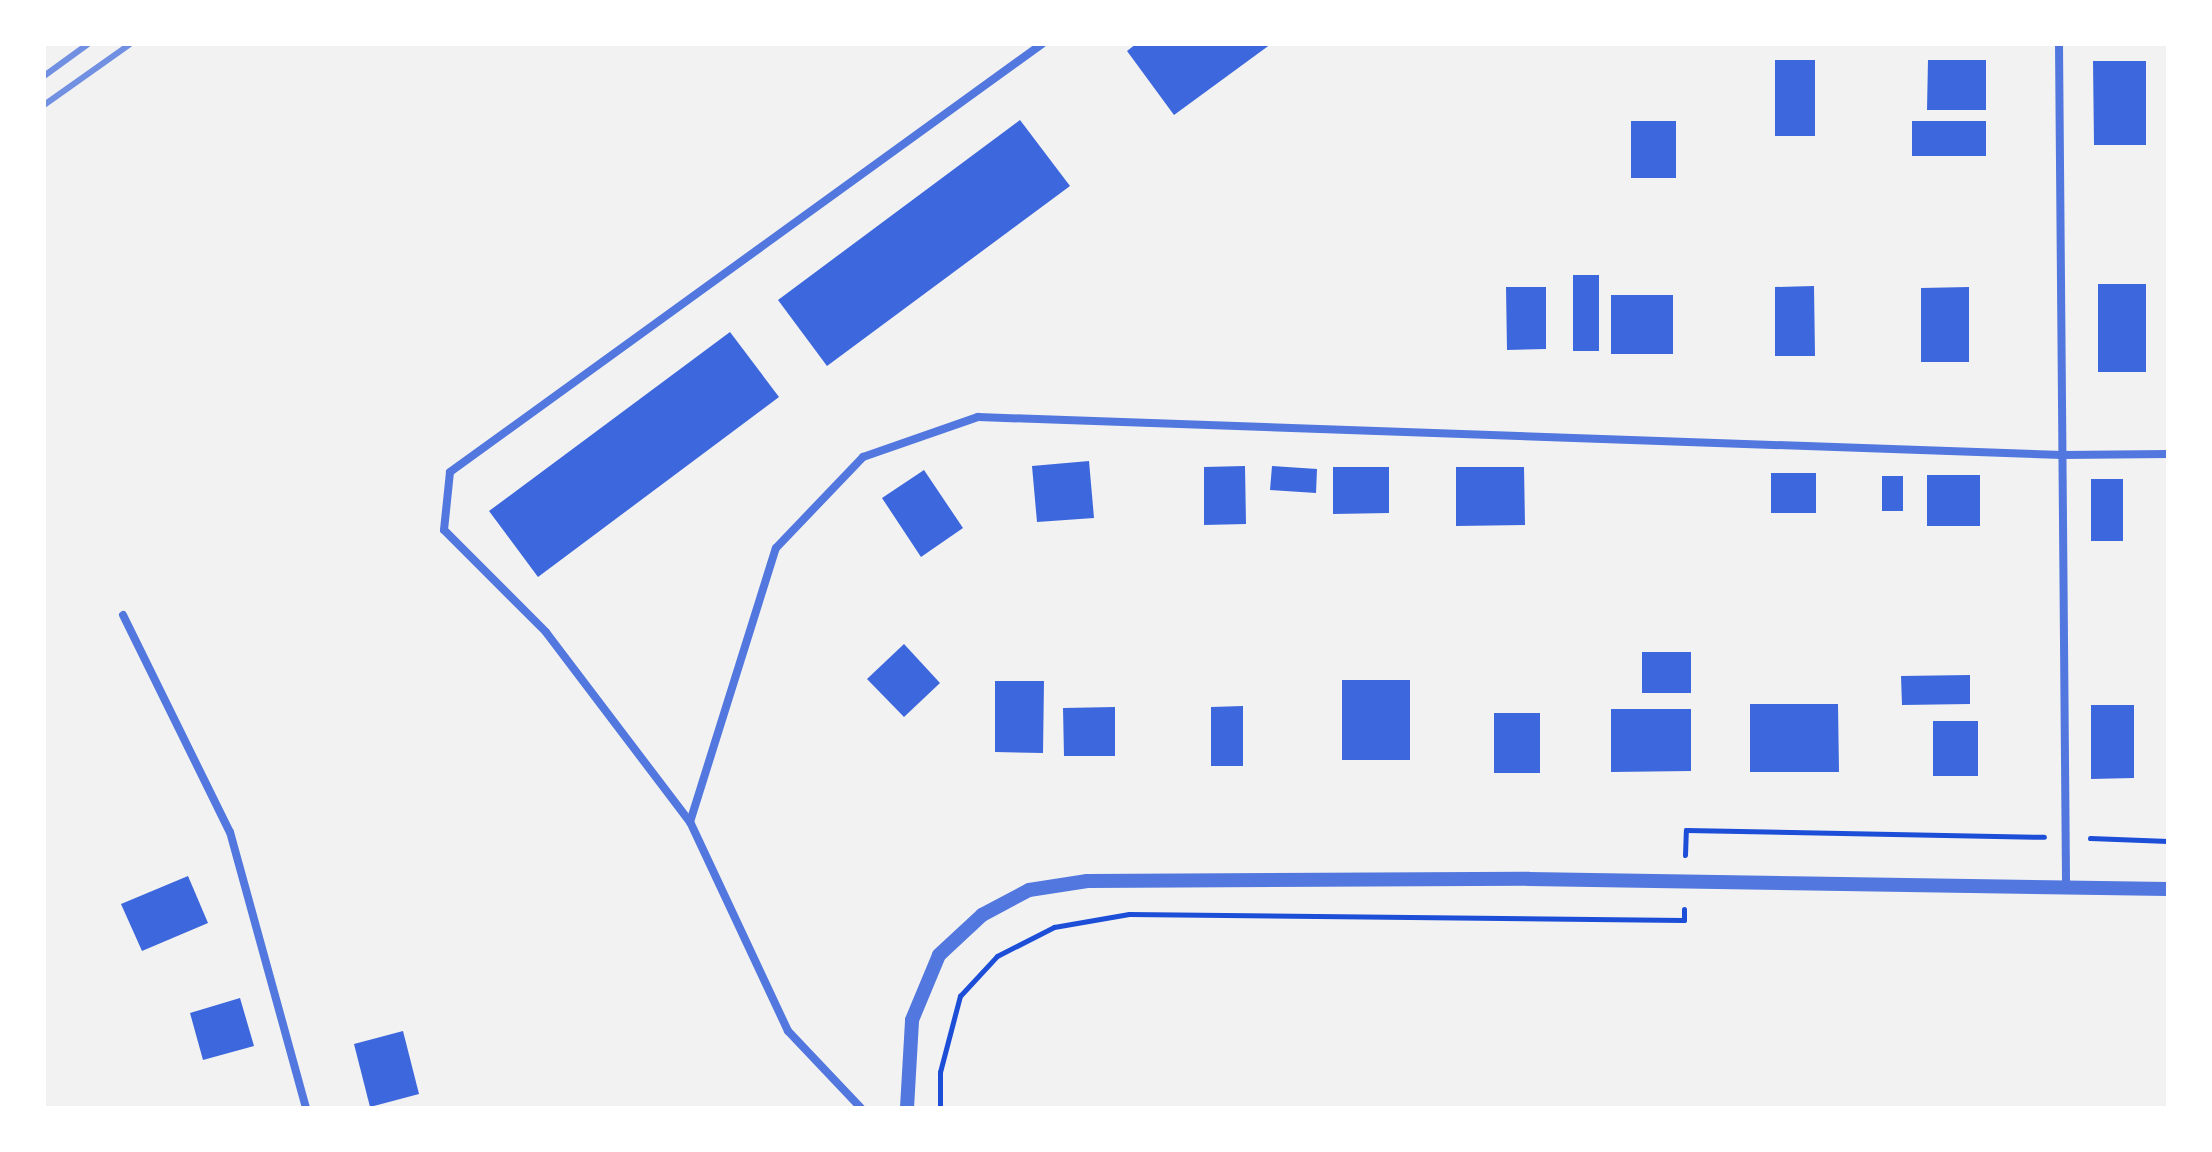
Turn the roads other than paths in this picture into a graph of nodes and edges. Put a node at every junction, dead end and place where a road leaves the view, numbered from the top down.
1 (1042, 44) edge
2 (2059, 44) edge
3 (2168, 454) edge
4 (2062, 455) junction
5 (123, 615) dead end
6 (690, 822) junction
7 (2066, 887) junction
8 (2168, 889) edge
9 (306, 1108) edge
10 (861, 1108) edge
11 (907, 1108) edge

1 - 6 street
2 - 4 street
3 - 4 street
4 - 6 street
4 - 7 street
5 - 9 street
6 - 10 street
7 - 8 street
7 - 11 street

